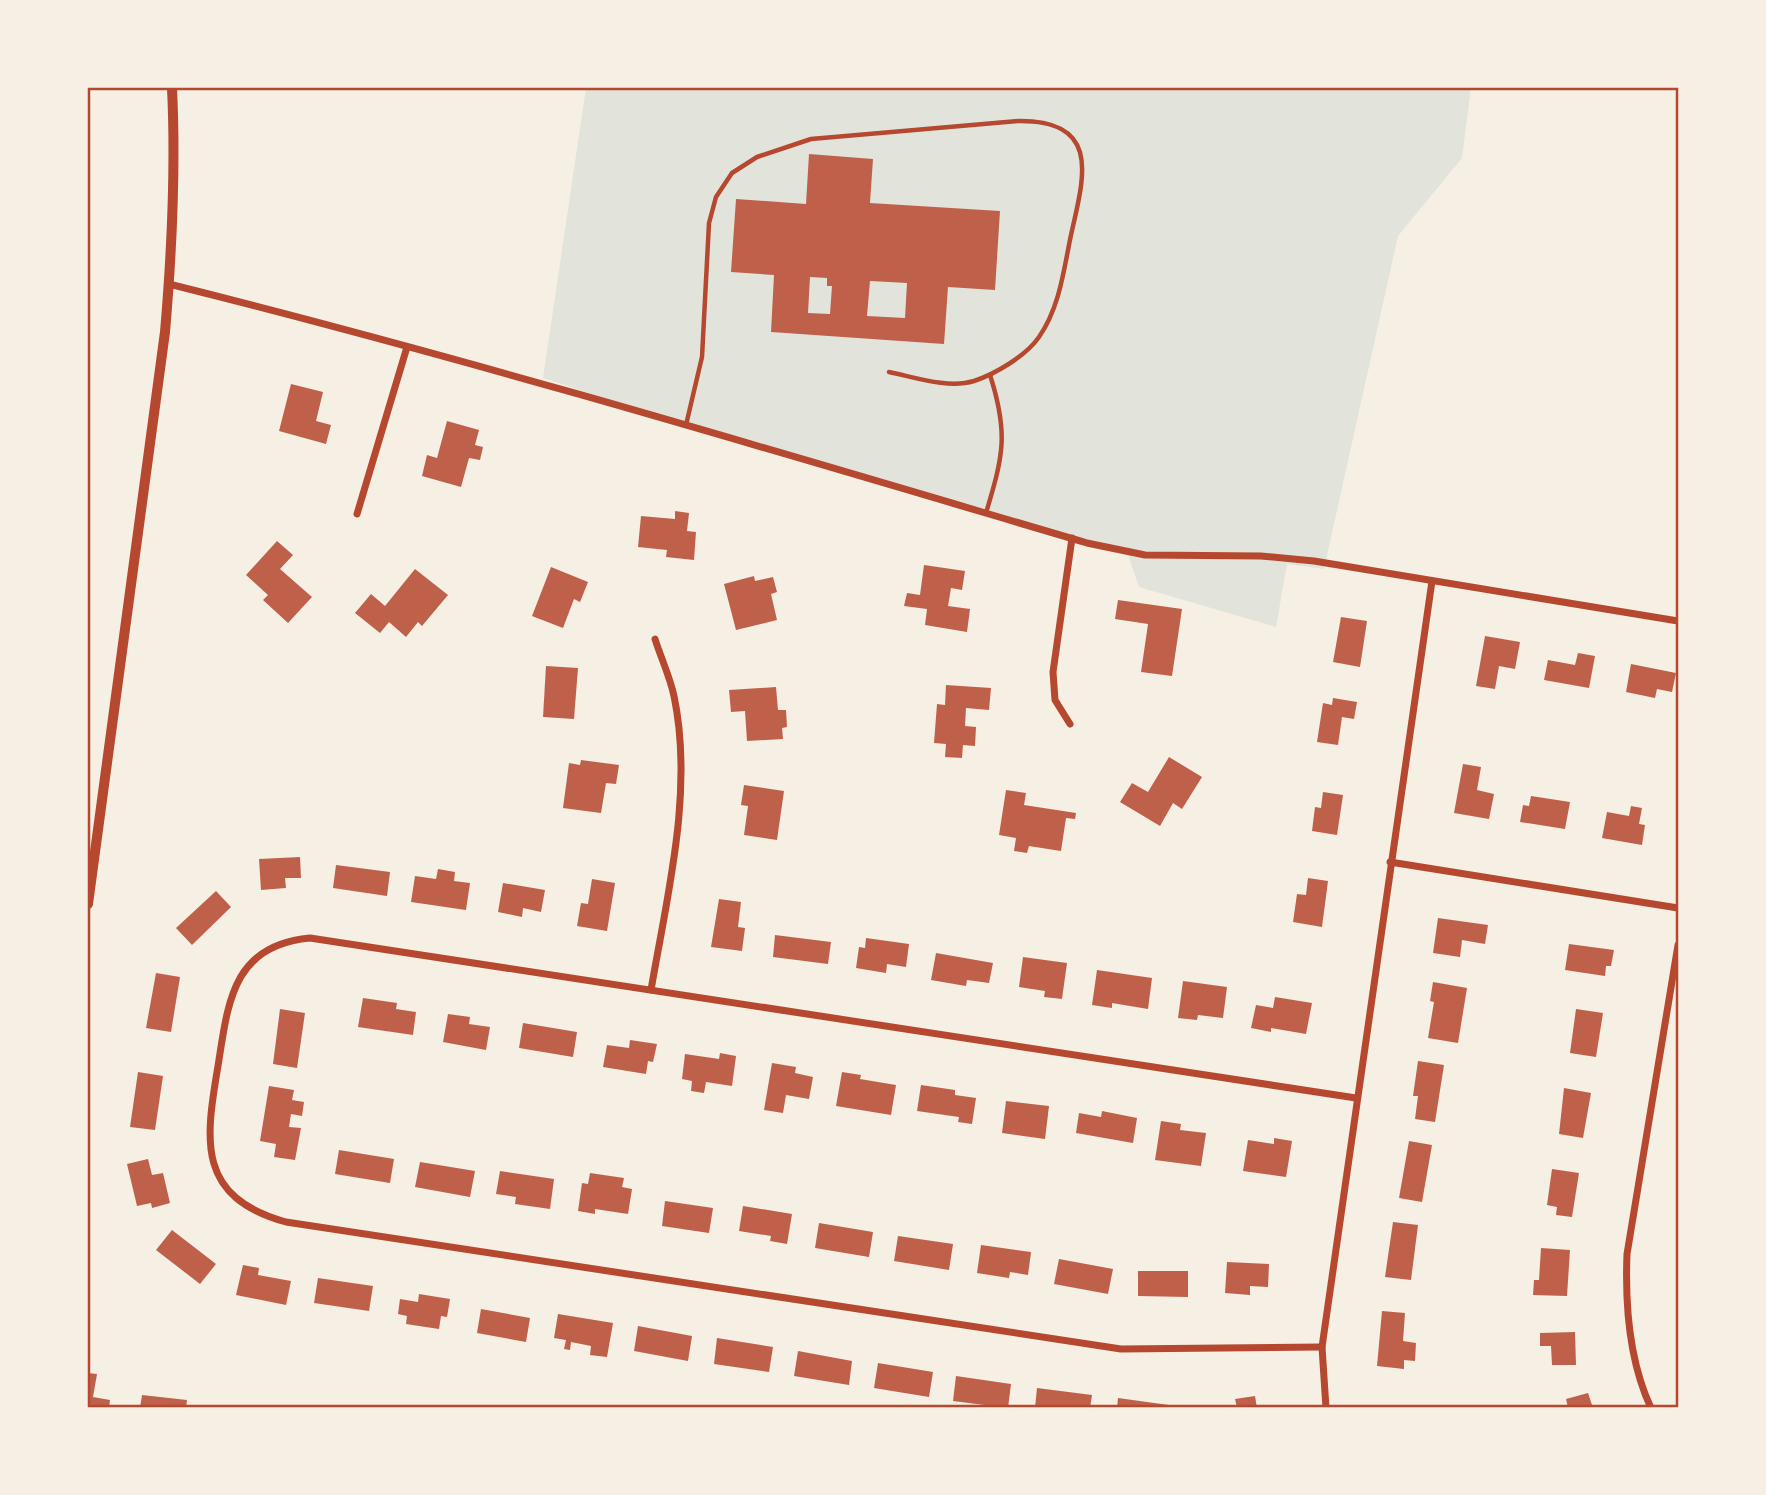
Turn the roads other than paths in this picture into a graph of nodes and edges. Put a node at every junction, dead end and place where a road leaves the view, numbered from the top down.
1 (172, 88) edge
2 (169, 284) junction
3 (407, 347) junction
4 (889, 372) dead end
5 (990, 375) junction
6 (686, 425) junction
7 (986, 513) junction
8 (357, 514) dead end
9 (1072, 538) junction
10 (1432, 581) junction
11 (1678, 621) edge
12 (655, 639) dead end
13 (1070, 724) dead end
14 (1391, 862) junction
15 (88, 904) edge
16 (1678, 908) edge
17 (1678, 945) edge
18 (651, 990) junction
19 (1356, 1098) junction
20 (1322, 1347) junction
21 (1326, 1408) edge
22 (1651, 1408) edge

1 - 2 street
2 - 3 street
2 - 15 street
3 - 6 street
3 - 8 street
4 - 5 lane
5 - 6 lane
5 - 7 lane
6 - 7 street
7 - 9 street
9 - 10 street
9 - 13 street
10 - 11 street
10 - 14 street
12 - 18 street
14 - 16 street
14 - 19 street
17 - 22 street
18 - 19 street
18 - 20 street
19 - 20 street
20 - 21 street

